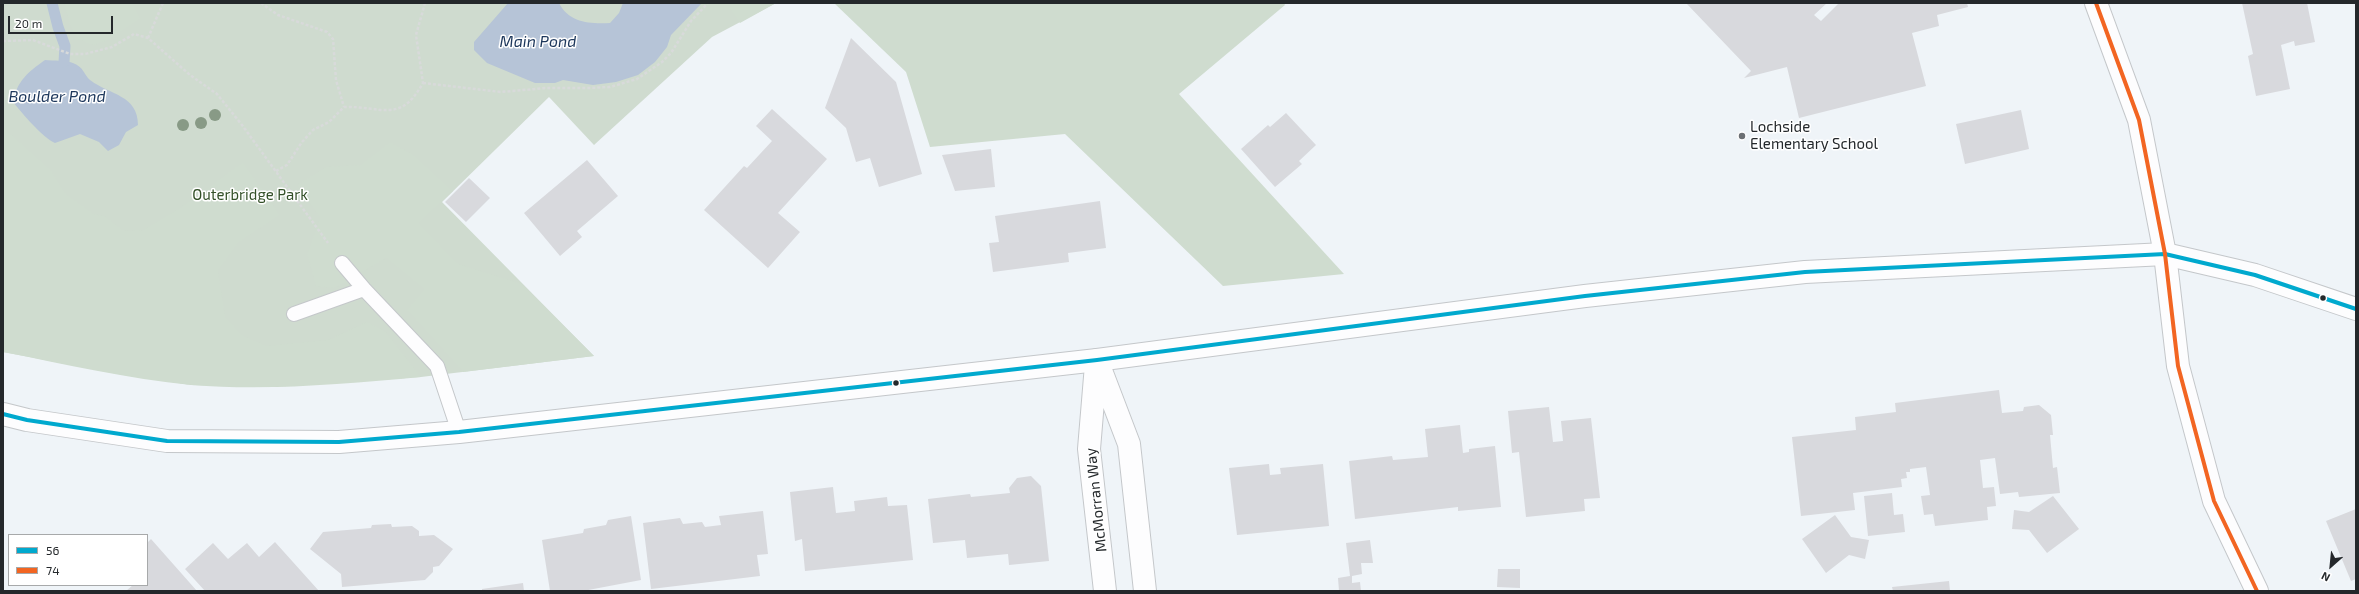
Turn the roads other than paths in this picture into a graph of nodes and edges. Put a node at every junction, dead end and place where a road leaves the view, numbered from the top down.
1 (2096, 3) edge
2 (2165, 254) junction
3 (342, 263) road end
4 (364, 289) junction
5 (2356, 309) edge
6 (294, 314) dead end
7 (1097, 360) junction
8 (3, 414) edge
9 (459, 432) junction
10 (1105, 591) edge
11 (1145, 591) edge
12 (2257, 591) edge

1 - 2 main road
2 - 5 main road
2 - 7 main road
2 - 12 main road
3 - 4 lane
4 - 6 lane
4 - 9 lane
7 - 9 main road
7 - 10 main road, McMorran Way
7 - 11 main road
8 - 9 main road

